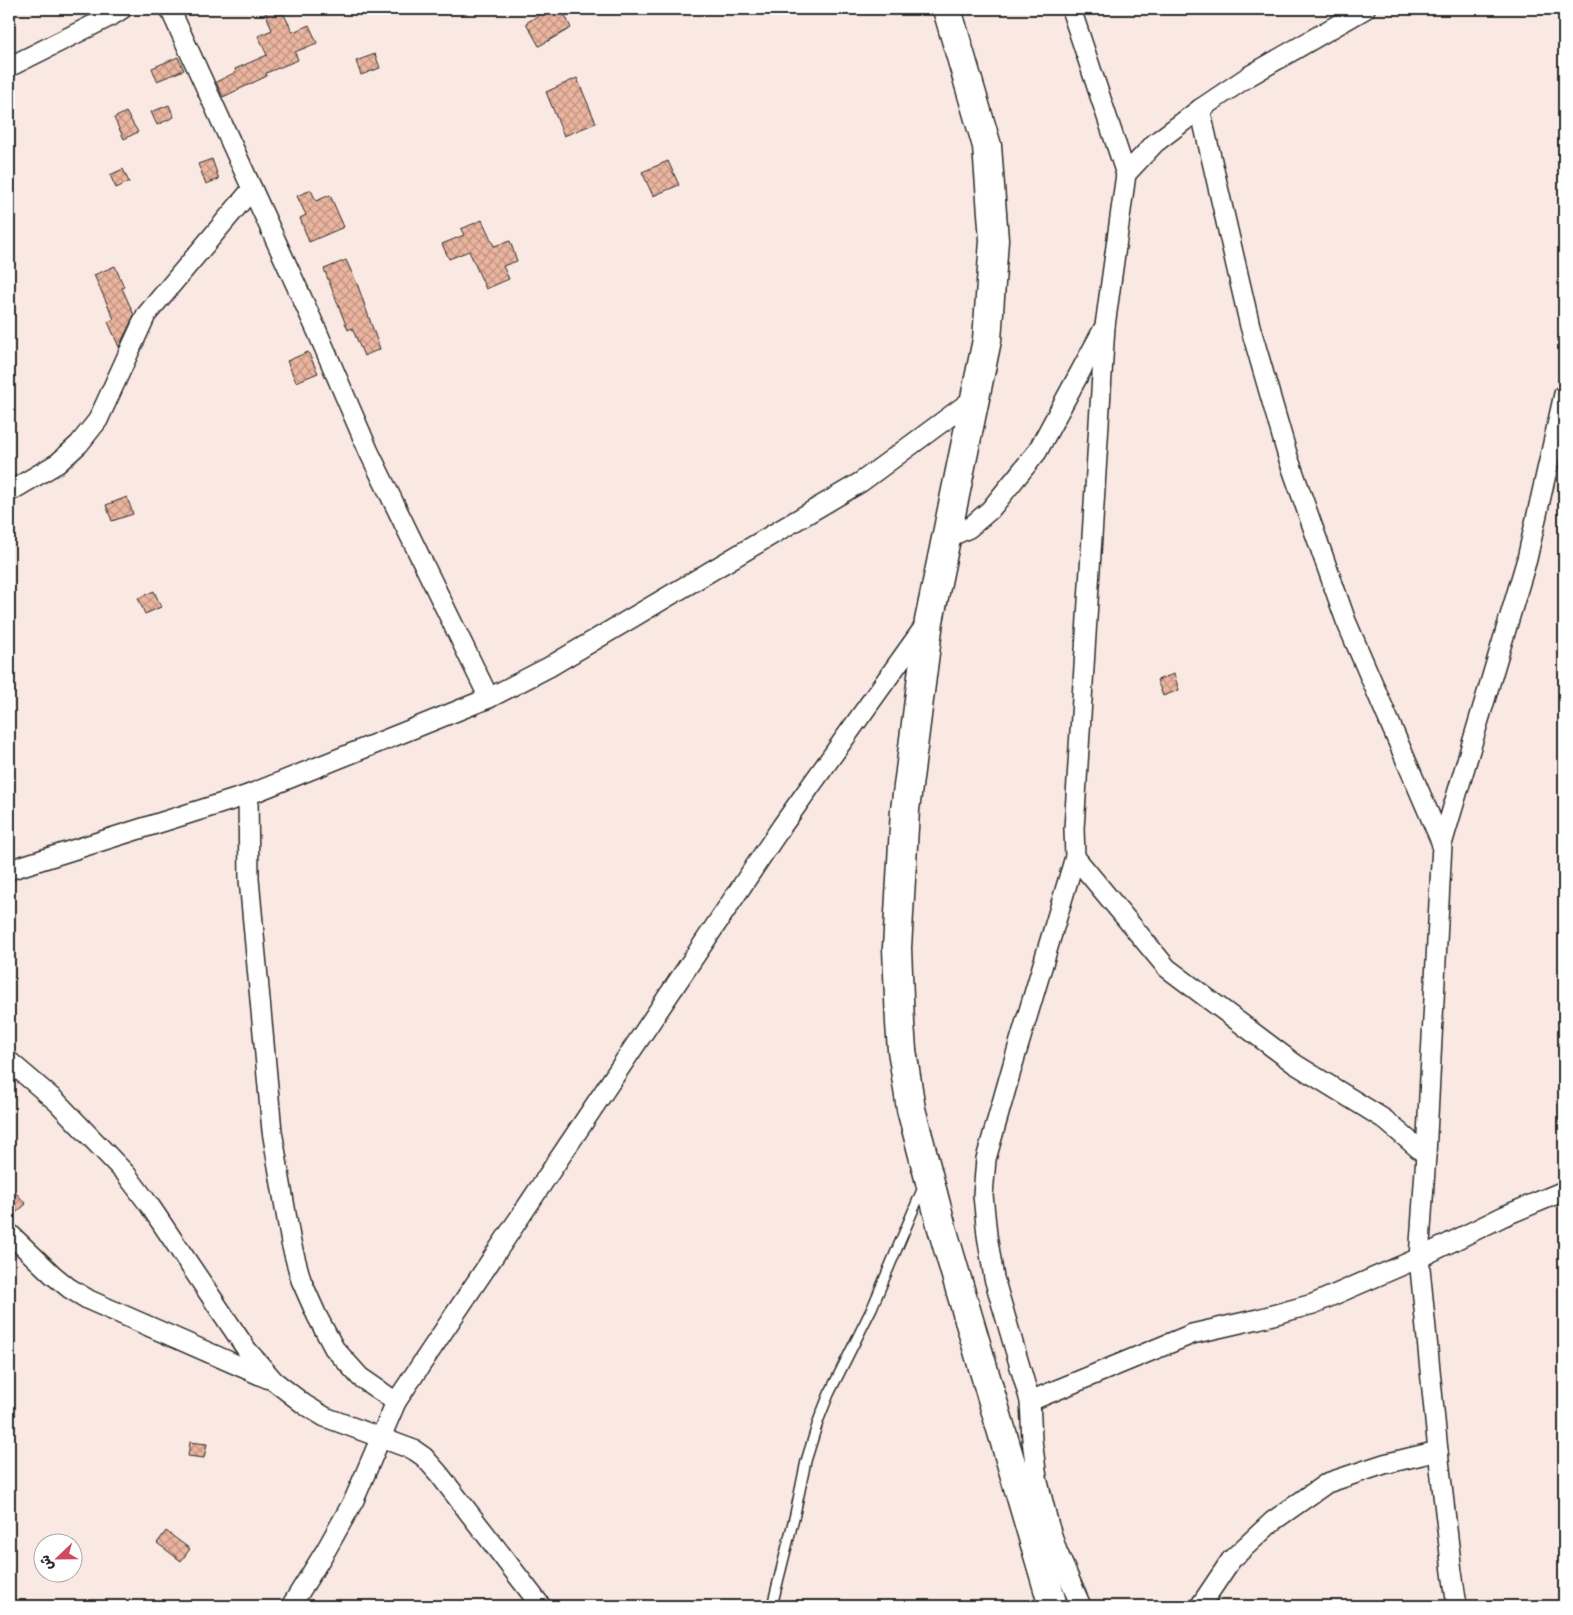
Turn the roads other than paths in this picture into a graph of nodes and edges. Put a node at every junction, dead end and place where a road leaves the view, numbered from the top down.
1 (122, 9) edge
2 (170, 9) edge
3 (947, 9) edge
4 (1071, 9) edge
5 (1365, 9) edge
6 (9, 67) edge
7 (1200, 109) junction
8 (1126, 174) junction
9 (252, 189) junction
10 (1106, 326) junction
11 (1564, 394) edge
12 (976, 397) junction
13 (9, 492) edge
14 (945, 539) junction
15 (929, 621) junction
16 (489, 698) junction
17 (248, 795) junction
18 (1442, 844) junction
19 (1076, 857) junction
20 (9, 870) edge
21 (9, 1061) edge
22 (1426, 1155) junction
23 (928, 1174) junction
24 (1564, 1191) edge
25 (9, 1233) edge
26 (1419, 1258) junction
27 (274, 1381) junction
28 (396, 1402) junction
29 (1030, 1402) junction
30 (380, 1438) junction
31 (1438, 1452) junction
32 (291, 1606) edge
33 (541, 1606) edge
34 (772, 1606) edge
35 (1054, 1606) edge
36 (1082, 1606) edge
37 (1200, 1606) edge
38 (1457, 1606) edge

1 - 6 street
2 - 9 street
3 - 12 main road
4 - 8 street
5 - 7 street
7 - 8 street
7 - 18 street
8 - 10 street
9 - 13 street
9 - 16 street
10 - 14 street
10 - 19 street
11 - 18 street
12 - 14 main road
12 - 16 street
14 - 15 main road
15 - 23 main road
15 - 28 street
16 - 17 street
17 - 20 street
17 - 28 street
18 - 22 street
19 - 22 street
19 - 29 street
21 - 27 street
22 - 26 street
23 - 34 lane
23 - 35 main road
24 - 26 street
25 - 27 street
26 - 29 street
26 - 31 street
27 - 30 street
28 - 30 street
29 - 36 street
30 - 32 street
30 - 33 street
31 - 37 street
31 - 38 street

